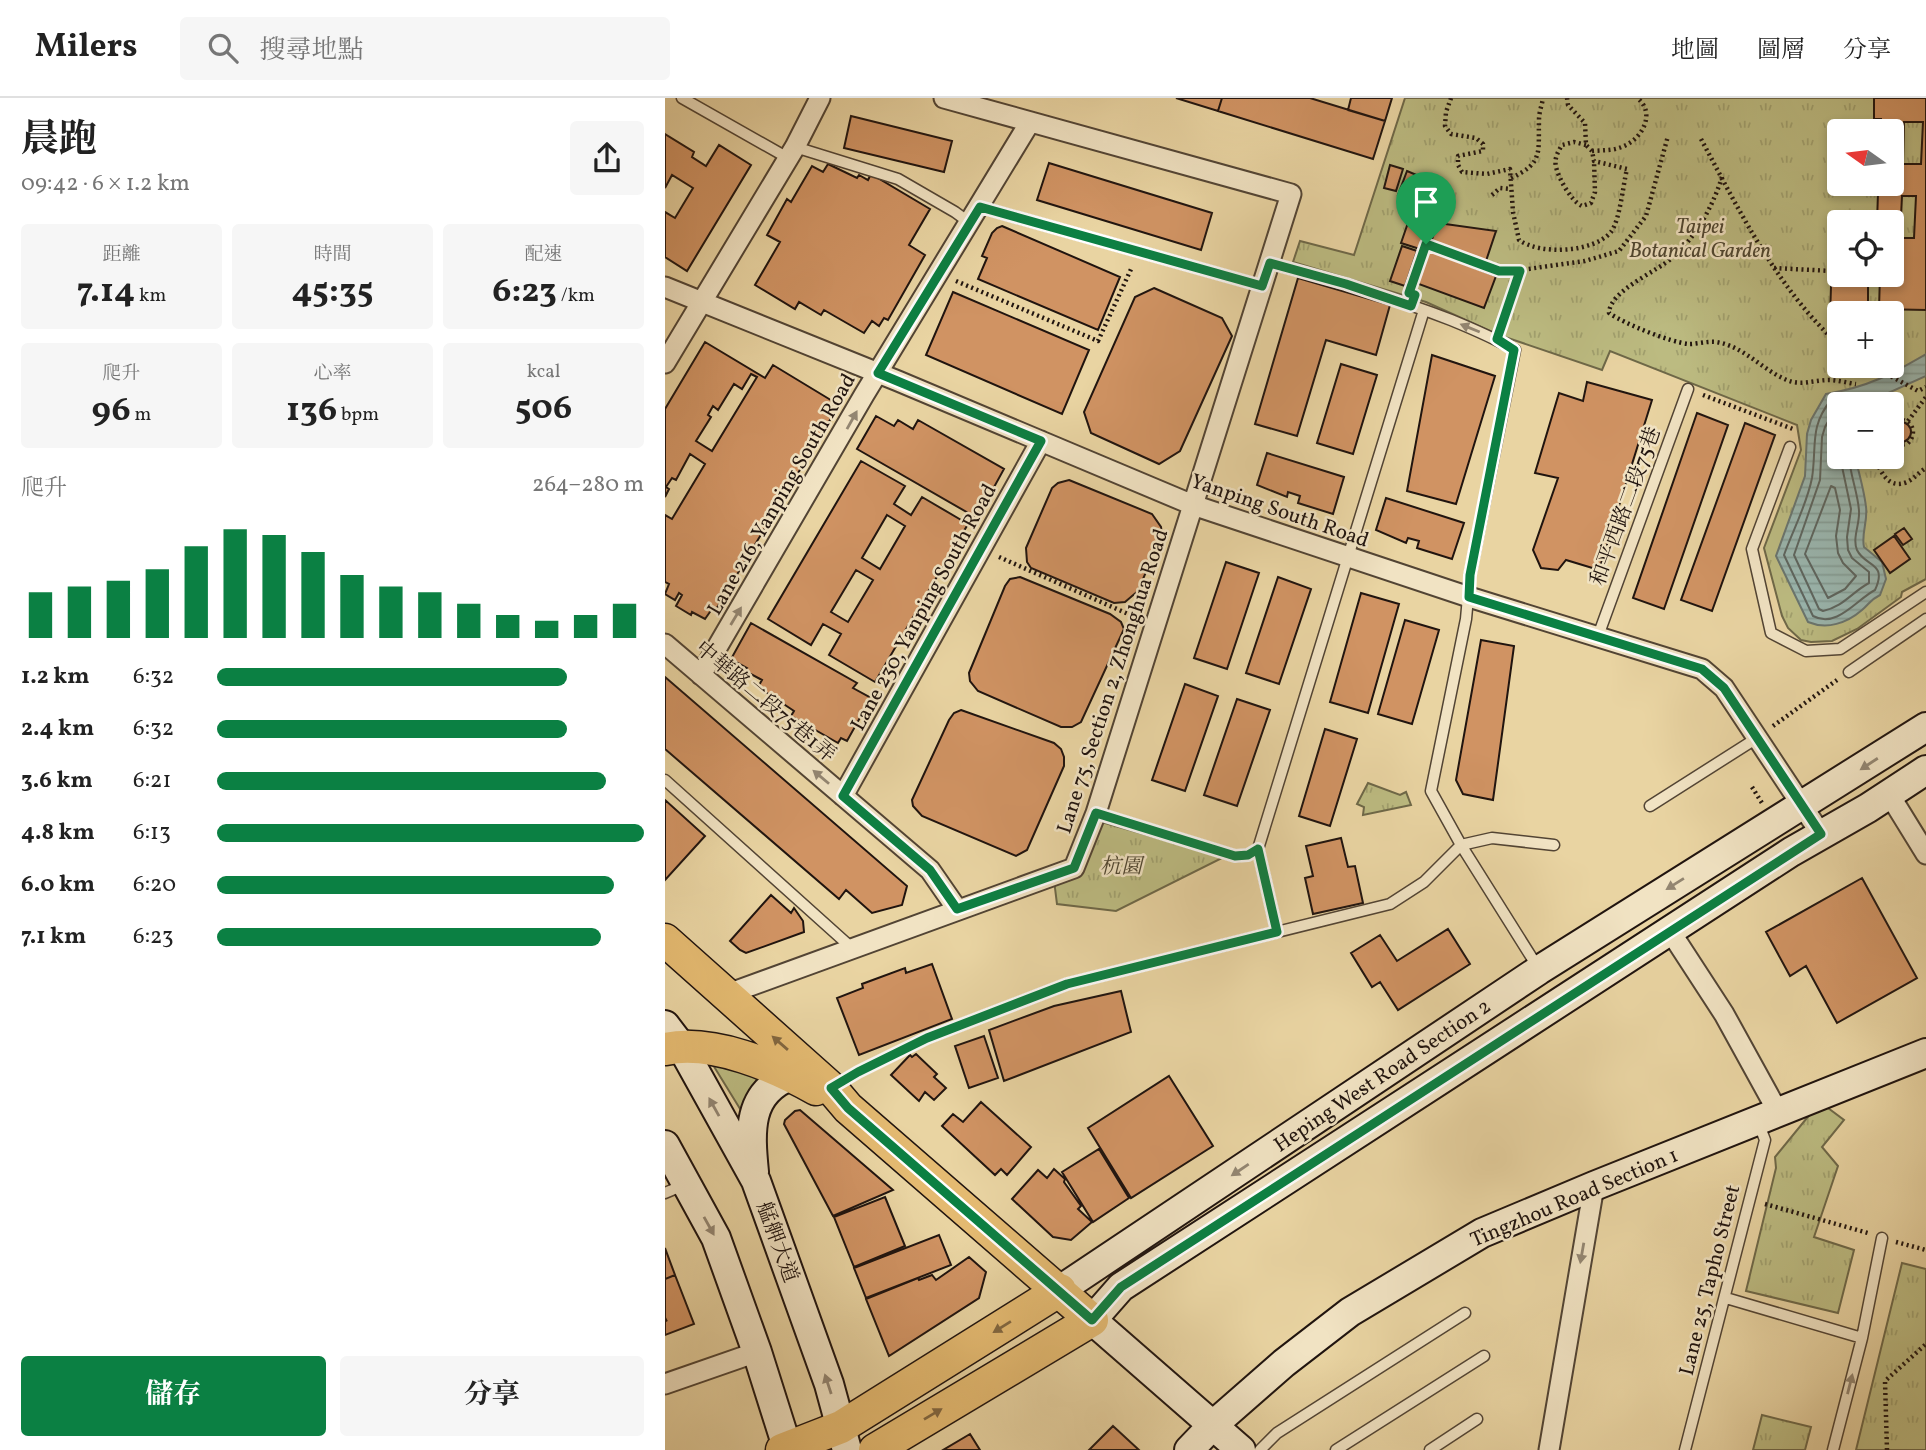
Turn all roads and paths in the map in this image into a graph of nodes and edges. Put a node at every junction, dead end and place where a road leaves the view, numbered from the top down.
1 (682, 98) edge
2 (820, 98) edge
3 (944, 98) edge
4 (1451, 98) edge
5 (1543, 98) edge
6 (1567, 98) edge
7 (1637, 98) edge
8 (1030, 122) junction
9 (1668, 136) dead end
10 (1701, 139) dead end
11 (1586, 145) junction
12 (1592, 151) junction
13 (791, 153) junction
14 (1594, 161) junction
15 (1722, 177) junction
16 (1511, 178) junction
17 (1511, 188) junction
18 (1492, 195) dead end
19 (975, 215) junction
20 (1140, 250) junction
21 (1270, 263) junction
22 (1774, 268) junction
23 (1520, 271) junction
24 (1827, 271) edge
25 (939, 274) junction
26 (1262, 286) junction
27 (665, 287) edge
28 (702, 303) junction
29 (1411, 306) junction
30 (1424, 310) junction
31 (1827, 334) edge
32 (1497, 339) junction
33 (665, 363) edge
34 (878, 373) junction
35 (1894, 378) edge
36 (1856, 384) dead end
37 (1926, 387) edge
38 (1688, 389) joint
39 (1919, 391) junction
40 (1926, 397) edge
41 (1904, 420) edge
42 (1907, 421) junction
43 (1041, 441) junction
44 (1904, 444) edge
45 (1790, 447) joint
46 (1926, 468) edge
47 (1880, 469) edge
48 (1193, 505) junction
49 (982, 549) junction
50 (1348, 558) junction
51 (1926, 592) edge
52 (1469, 597) junction
53 (1926, 619) edge
54 (1155, 624) junction
55 (1598, 636) junction
56 (665, 644) edge
57 (1849, 672) joint
58 (701, 675) junction
59 (1926, 727) edge
60 (1757, 738) junction
61 (1926, 770) edge
62 (665, 780) edge
63 (1889, 794) junction
64 (843, 796) junction
65 (1803, 805) junction
66 (1650, 806) dead end
67 (1096, 813) junction
68 (1821, 834) junction
69 (1461, 845) junction
70 (1553, 845) dead end
71 (1258, 849) junction
72 (1926, 854) edge
73 (957, 909) junction
74 (1670, 931) junction
75 (1277, 932) junction
76 (665, 940) edge
77 (853, 950) junction
78 (1539, 970) junction
79 (725, 995) junction
80 (670, 1040) edge
81 (1926, 1053) edge
82 (790, 1076) junction
83 (840, 1098) junction
84 (1768, 1116) junction
85 (665, 1144) edge
86 (756, 1181) junction
87 (1594, 1186) junction
88 (675, 1189) edge
89 (1750, 1200) junction
90 (1882, 1238) junction
91 (1926, 1250) edge
92 (1060, 1290) junction
93 (1726, 1297) junction
94 (1465, 1313) dead end
95 (1092, 1320) junction
96 (1862, 1338) junction
97 (1926, 1344) edge
98 (757, 1352) junction
99 (1484, 1356) dead end
100 (665, 1384) edge
101 (1477, 1419) dead end
102 (1212, 1426) junction
103 (844, 1438) edge
104 (786, 1449) edge
105 (875, 1450) edge
106 (1189, 1450) edge
107 (1241, 1450) edge
108 (1259, 1450) edge
109 (1336, 1450) edge
110 (1430, 1450) edge
111 (1549, 1450) edge
112 (1685, 1450) edge
113 (1833, 1450) edge
114 (1887, 1450) edge

1 - 13 lane
2 - 13 street
3 - 8 street
4 - 16 path
5 - 16 path
6 - 11 path
7 - 12 path
8 - 19 street, Lane 216, Yanping South Road
8 - 21 street, Lane 75, Section 2, Zhonghua Road
9 - 23 path
10 - 15 path
11 - 12 path
11 - 14 path
12 - 14 path
13 - 19 lane
13 - 28 street
14 - 17 path
15 - 22 path
15 - 36 path
16 - 17 path
17 - 18 path
19 - 20 lane
19 - 25 street, Lane 216, Yanping South Road
20 - 25 path
20 - 26 lane
21 - 26 street, Lane 75, Section 2, Zhonghua Road
21 - 29 lane
22 - 24 path
22 - 31 path
23 - 29 path
23 - 32 path
25 - 34 street, Lane 216, Yanping South Road
26 - 48 street, Lane 75, Section 2, Zhonghua Road
27 - 28 street, Yanping South Road
28 - 33 street
28 - 34 street, Yanping South Road
29 - 30 lane
32 -> 30 lane
30 - 50 lane
32 - 52 lane
34 - 43 street, Yanping South Road
58 -> 34 street, Lane 216, Yanping South Road
35 - 39 path
37 - 39 path
38 - 45 path
38 - 55 lane, 和平西路二段75巷
39 - 40 path
40 - 42 path
41 - 42 path
42 - 44 path
43 - 48 street, Yanping South Road
43 - 49 street, Lane 230, Yanping South Road
45 - 51 lane
46 - 47 path
48 - 50 street, Yanping South Road
48 - 54 street, Lane 75, Section 2, Zhonghua Road
49 - 54 path
49 - 64 street, Lane 230, Yanping South Road
50 - 52 street, Yanping South Road
50 - 71 lane
52 - 55 street, Yanping South Road
52 - 69 lane
53 - 57 lane
54 - 67 street, Lane 75, Section 2, Zhonghua Road
55 - 60 street, Yanping South Road
56 - 58 street, 中華路二段75巷1弄
57 - 60 path
64 -> 58 street, 中華路二段75巷1弄
59 -> 65 main road, Heping West Road Section 2
60 - 65 street, Yanping South Road
60 - 66 lane
61 - 63 main road, Heping West Road Section 2
62 - 77 lane
63 - 68 main road, Heping West Road Section 2
63 - 72 street
64 - 73 street, 中華路二段75巷1弄
65 - 68 street, Yanping South Road
65 -> 78 main road, Heping West Road Section 2
67 - 71 lane
67 - 73 street, Lane 75, Section 2, Zhonghua Road
68 - 74 main road, Heping West Road Section 2
69 - 70 lane
69 - 75 lane
69 - 78 lane
71 - 75 lane
73 - 77 street, Lane 75, Section 2, Zhonghua Road
74 - 84 street
74 - 95 main road, Heping West Road Section 2
75 - 83 lane
76 - 79 main road
77 - 79 street, Lane 75, Section 2, Zhonghua Road
78 -> 92 main road, Heping West Road Section 2
83 -> 79 main road
80 - 82 main road
86 -> 80 main road, 艋舺大道
81 - 84 main road, Tingzhou Road Section 1
82 - 83 main road
82 - 86 main road
83 - 92 main road
84 - 87 main road, Tingzhou Road Section 1
84 - 89 lane, Lane 25, Tapho Street
85 - 88 main road
103 -> 86 main road, 艋舺大道
87 - 102 main road, Tingzhou Road Section 1
87 -> 111 street
88 -> 98 main road
89 - 90 path
89 - 93 lane, Lane 25, Tapho Street
90 - 91 path
90 - 96 lane
92 - 95 main road
92 -> 103 main road, Heping West Road Section 2
93 - 96 lane
93 - 112 lane, Lane 25, Tapho Street
94 - 108 lane
95 - 102 main road
105 -> 95 main road, Heping West Road Section 2
113 -> 96 lane
97 - 114 path
98 - 100 street
98 - 104 main road
99 - 109 lane
101 - 110 lane
102 - 106 main road, Tingzhou Road Section 1
102 - 107 main road
103 - 104 main road, Heping West Road Section 2

